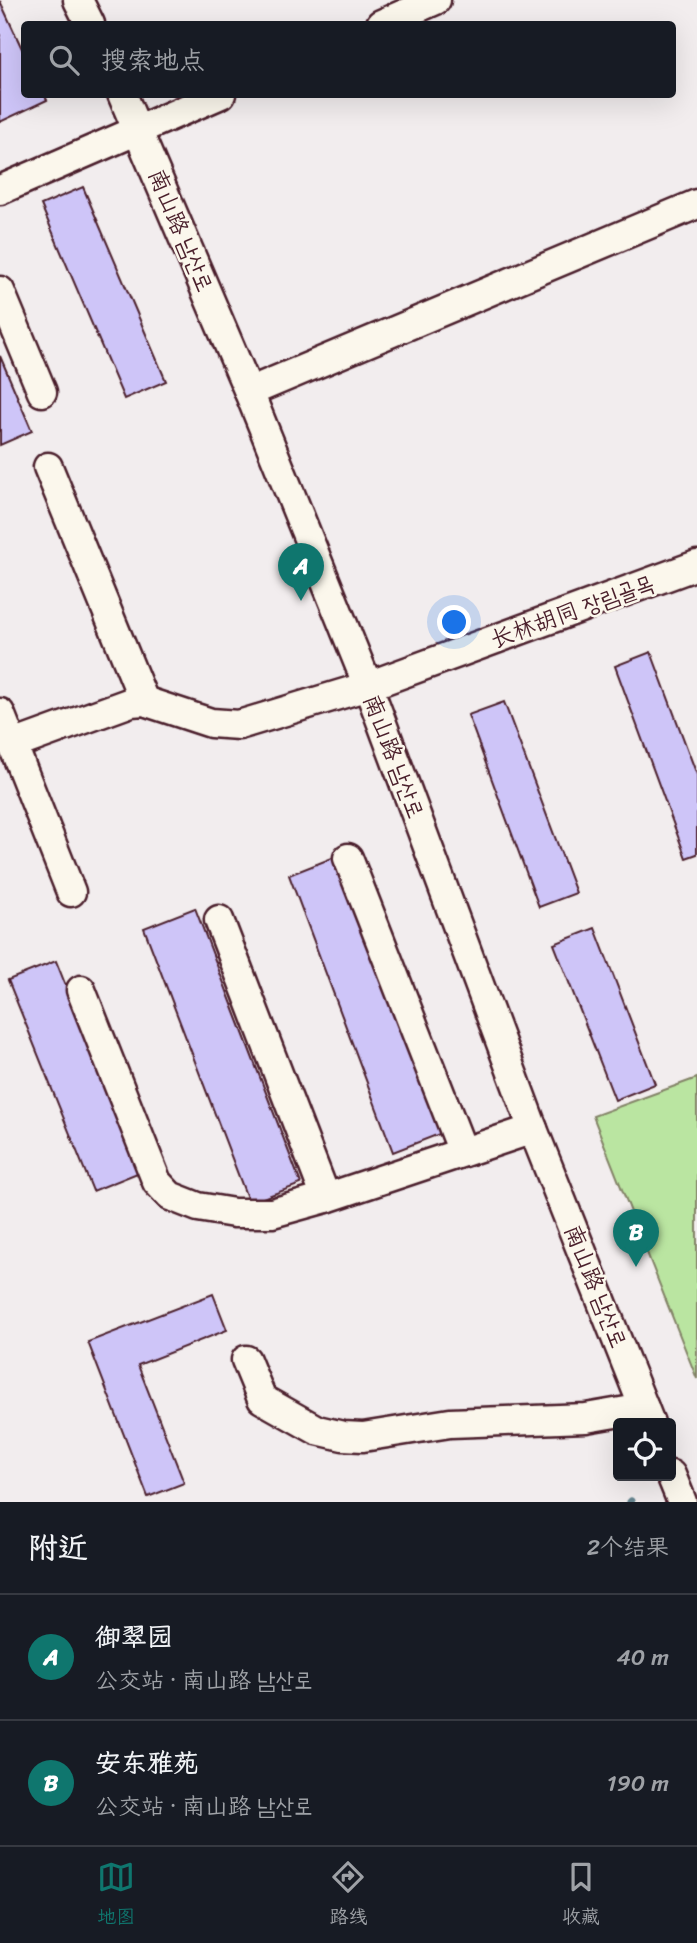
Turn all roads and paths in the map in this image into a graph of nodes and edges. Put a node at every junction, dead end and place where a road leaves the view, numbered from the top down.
1 (78, 0) edge
2 (436, 0) edge
3 (88, 21) edge
4 (388, 21) edge
5 (124, 98) edge
6 (212, 98) edge
7 (139, 130) junction
8 (0, 190) edge
9 (697, 204) edge
10 (0, 291) edge
11 (42, 392) dead end
12 (249, 392) junction
13 (48, 467) dead end
14 (697, 565) edge
15 (368, 686) junction
16 (144, 701) junction
17 (0, 713) edge
18 (13, 745) junction
19 (348, 858) dead end
20 (71, 892) dead end
21 (219, 920) dead end
22 (81, 990) dead end
23 (533, 1129) junction
24 (463, 1152) junction
25 (326, 1198) junction
26 (246, 1360) dead end
27 (647, 1416) edge
28 (673, 1481) edge
29 (682, 1502) edge

1 - 3 street
2 - 4 street
5 - 7 street, 南山路 남산로
6 - 7 street
7 - 8 street
7 - 12 street, 南山路 남산로
9 - 12 street
10 - 11 street
12 - 15 street, 南山路 남산로
13 - 16 street
14 - 15 street, 长林胡同 장림골목
15 - 16 street, 长林胡同 장림골목
15 - 23 street, 南山路 남산로
16 - 18 street
17 - 18 street
18 - 20 street
19 - 24 street
21 - 25 street
22 - 25 street
23 - 24 street
23 - 27 street, 南山路 남산로
24 - 25 street
26 - 27 street
28 - 29 street

